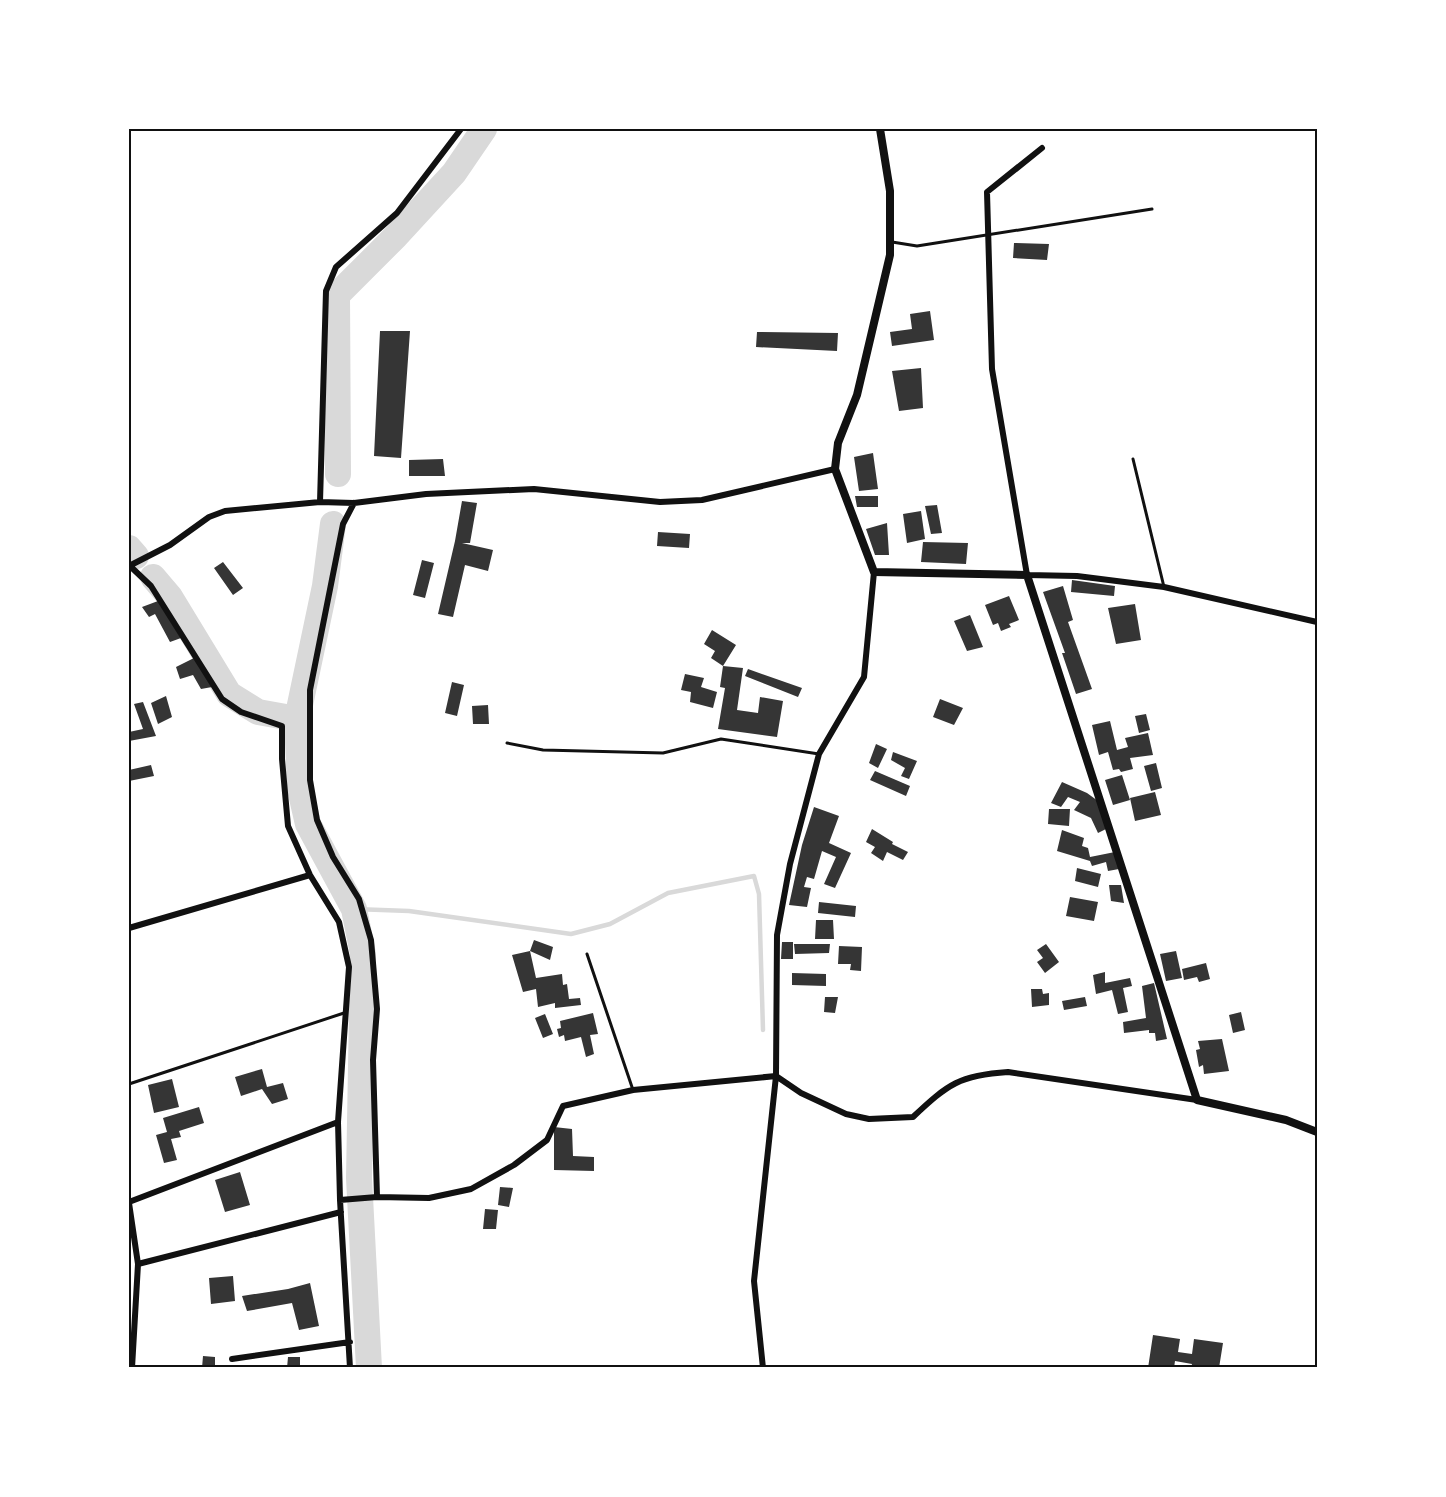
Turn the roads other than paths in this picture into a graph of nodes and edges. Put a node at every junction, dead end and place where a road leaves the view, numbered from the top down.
1 (461, 129) edge
2 (880, 129) edge
3 (1042, 148) dead end
4 (1152, 209) dead end
5 (987, 235) junction
6 (890, 242) junction
7 (1133, 459) dead end
8 (835, 469) junction
9 (320, 502) junction
10 (354, 503) junction
11 (129, 566) edge
12 (874, 572) junction
13 (1028, 575) junction
14 (1164, 587) junction
15 (1317, 622) edge
16 (507, 743) dead end
17 (819, 754) junction
18 (310, 875) junction
19 (129, 928) edge
20 (587, 954) dead end
21 (344, 1013) junction
22 (776, 1076) junction
23 (129, 1084) edge
24 (633, 1090) junction
25 (1197, 1100) junction
26 (338, 1122) junction
27 (1317, 1132) edge
28 (376, 1197) junction
29 (341, 1200) junction
30 (129, 1203) edge
31 (341, 1212) junction
32 (138, 1264) junction
33 (350, 1342) junction
34 (232, 1359) dead end
35 (132, 1368) edge
36 (350, 1368) edge
37 (763, 1368) edge

1 - 9 street
2 - 6 street
3 - 5 street
4 - 5 lane
5 - 6 lane
5 - 13 street
6 - 8 street
7 - 14 lane
8 - 10 street
8 - 12 street
9 - 10 street
9 - 11 street
10 - 28 street
11 - 18 street
12 - 13 street
12 - 17 street
13 - 14 street
13 - 25 street
14 - 15 street
16 - 17 lane
17 - 22 street
18 - 19 street
18 - 21 street
20 - 24 lane
21 - 23 lane
21 - 26 street
22 - 24 street
22 - 25 street
22 - 37 street
24 - 28 street
25 - 27 street
26 - 29 street
26 - 30 street
28 - 29 street
29 - 31 street
30 - 32 street
31 - 32 street
31 - 33 street
32 - 35 street
33 - 34 street
33 - 36 street

